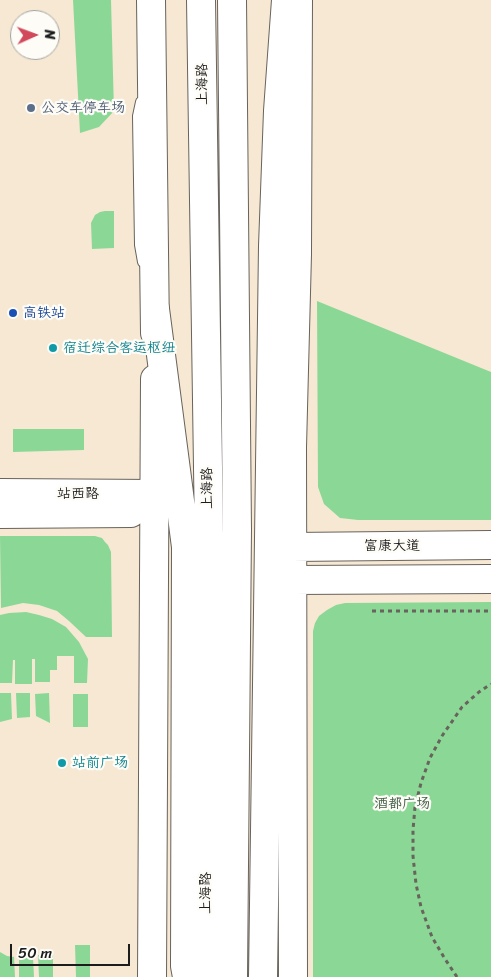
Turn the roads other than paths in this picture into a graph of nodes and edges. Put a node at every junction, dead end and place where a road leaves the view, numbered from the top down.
1 (151, 0) edge
2 (201, 0) edge
3 (232, 0) edge
4 (288, 1) edge
5 (155, 309) junction
6 (0, 493) edge
7 (155, 503) junction
8 (0, 514) edge
9 (491, 545) edge
10 (292, 547) junction
11 (491, 579) edge
12 (292, 580) junction
13 (265, 841) junction
14 (152, 977) edge
15 (187, 977) edge
16 (205, 977) edge
17 (233, 977) edge
18 (263, 977) edge
19 (277, 977) edge
20 (292, 977) edge

1 - 5 main road
2 - 16 main road, 上海路
3 - 17 main road, 上海路
4 - 10 main road
4 - 13 main road
5 - 7 main road
5 - 15 main road
6 - 7 main road, 站西路
7 - 8 main road, 站西路
7 - 14 main road
9 - 10 main road, 富康大道
10 - 12 main road
11 - 12 main road
12 - 20 main road
13 - 18 main road
13 - 19 main road

